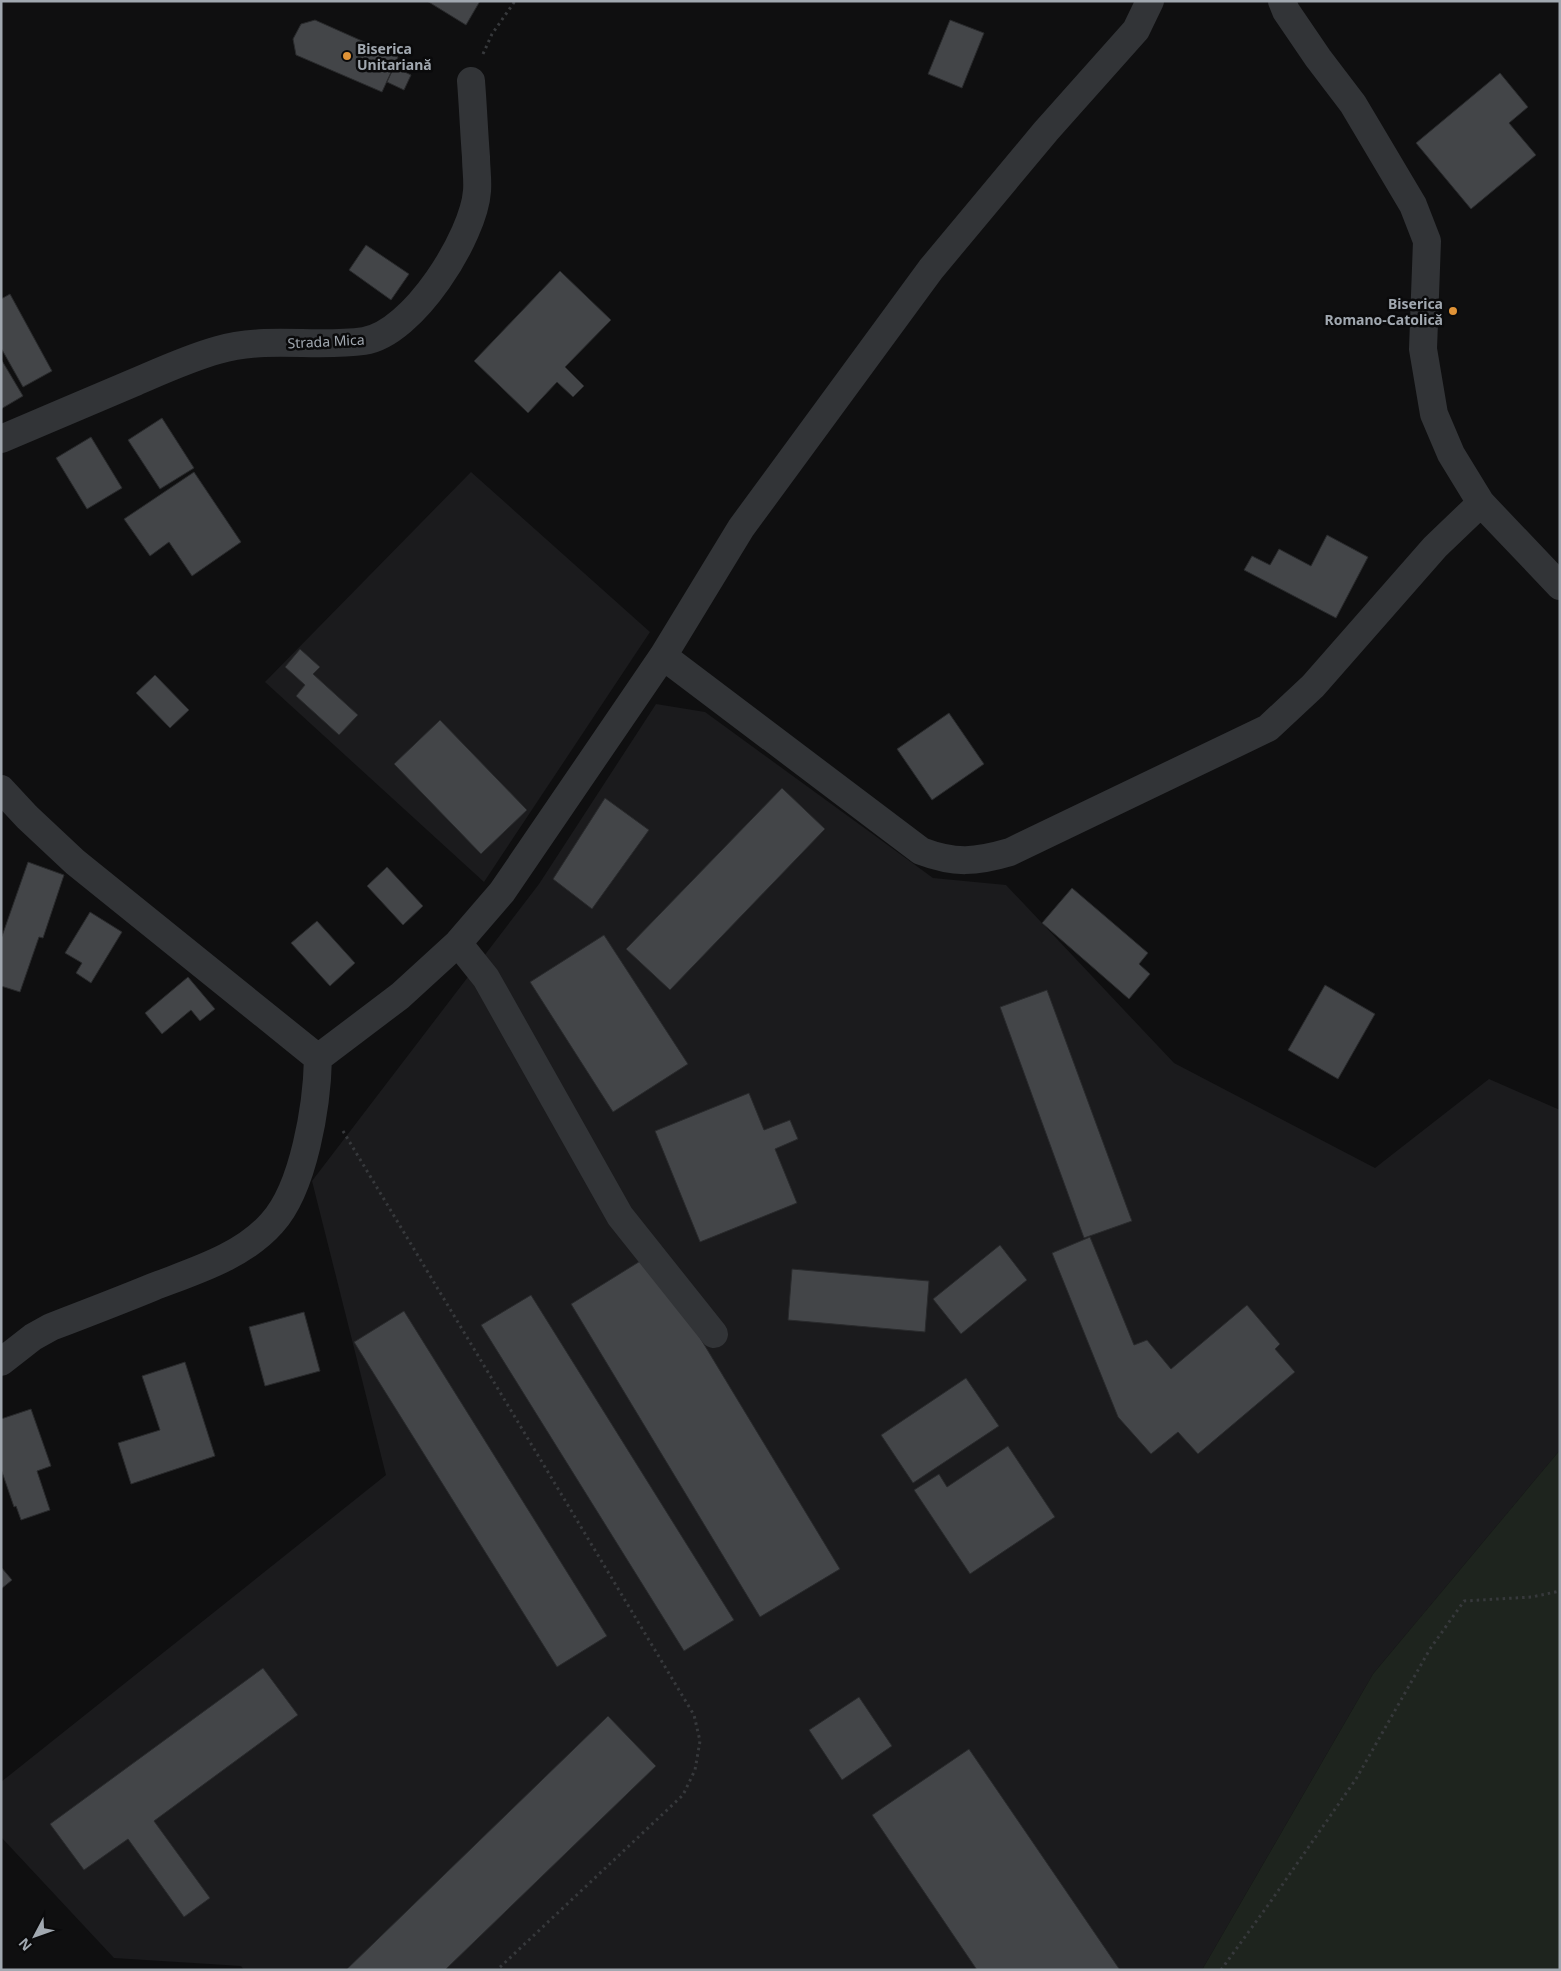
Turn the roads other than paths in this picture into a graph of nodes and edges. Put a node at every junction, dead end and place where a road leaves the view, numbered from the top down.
1 (1150, 1) edge
2 (1282, 1) edge
3 (471, 81) road end
4 (1, 439) edge
5 (1482, 503) junction
6 (1560, 586) edge
7 (663, 656) junction
8 (1, 789) edge
9 (458, 943) junction
10 (318, 1058) junction
11 (714, 1334) dead end
12 (1, 1362) edge

1 - 7 street
2 - 5 street
3 - 4 street, Strada Mica
5 - 6 street
5 - 7 street
7 - 9 street
8 - 10 street
9 - 10 street
9 - 11 street
10 - 12 street

